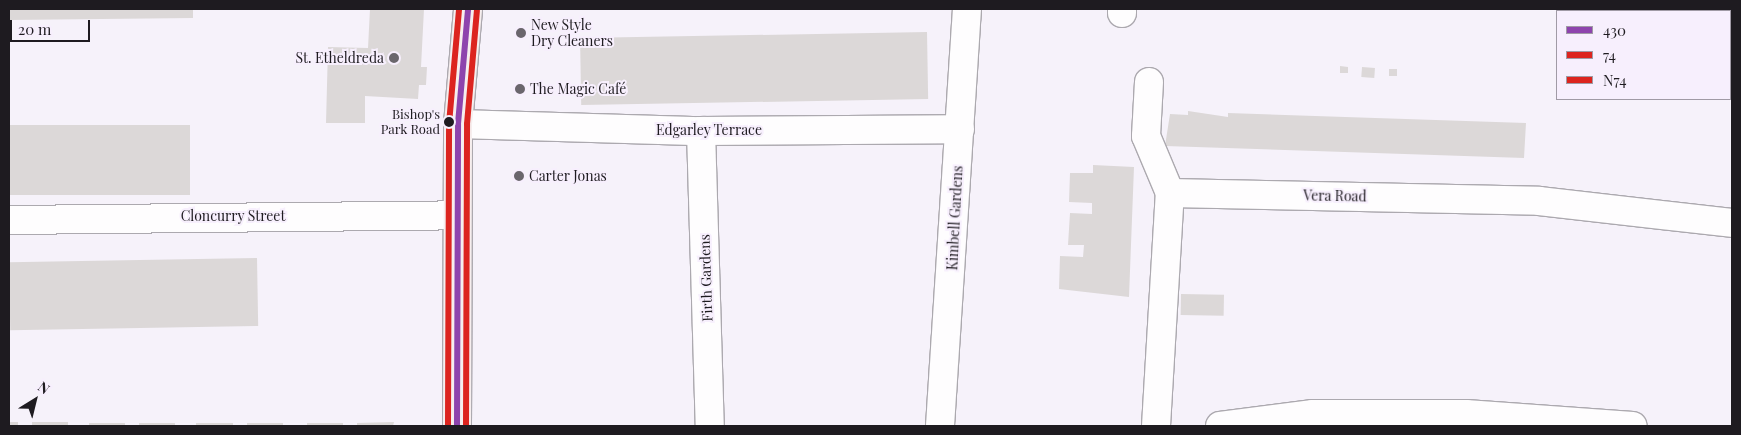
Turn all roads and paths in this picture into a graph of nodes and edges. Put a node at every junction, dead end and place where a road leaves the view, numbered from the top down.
1 (468, 9) edge
2 (967, 9) edge
3 (1149, 82) dead end
4 (458, 124) junction
5 (960, 129) junction
6 (700, 131) junction
7 (1170, 193) junction
8 (457, 215) junction
9 (9, 220) edge
10 (1732, 223) edge
11 (457, 426) edge
12 (710, 426) edge
13 (940, 426) edge
14 (1156, 426) edge
15 (1220, 426) edge
16 (1633, 426) edge

1 - 4 main road
2 - 5 street, Kimbell Gardens
3 - 7 street
4 - 6 street, Edgarley Terrace
4 - 8 main road
5 - 6 street, Edgarley Terrace
5 - 13 street, Kimbell Gardens
6 - 12 street, Firth Gardens
7 - 10 street, Vera Road
7 - 14 street
8 - 9 street, Cloncurry Street
8 - 11 main road
15 - 16 street

